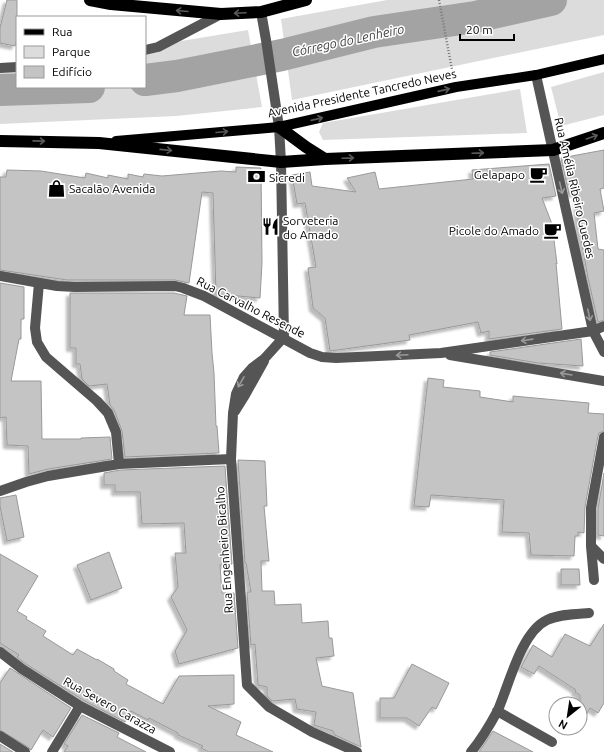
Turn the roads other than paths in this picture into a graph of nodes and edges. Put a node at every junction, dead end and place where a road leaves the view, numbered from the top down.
1 (90, 0) edge
2 (306, 0) edge
3 (261, 12) junction
4 (221, 14) junction
5 (146, 50) edge
6 (604, 59) edge
7 (16, 67) edge
8 (0, 68) edge
9 (536, 75) junction
10 (279, 124) junction
11 (604, 133) edge
12 (0, 140) edge
13 (99, 142) junction
14 (553, 150) junction
15 (325, 159) junction
16 (281, 162) junction
17 (0, 276) edge
18 (39, 283) junction
19 (604, 326) edge
20 (593, 331) junction
21 (284, 337) junction
22 (604, 352) edge
23 (441, 353) junction
24 (604, 381) edge
25 (604, 436) edge
26 (231, 459) junction
27 (119, 464) junction
28 (0, 491) edge
29 (591, 546) junction
30 (604, 559) edge
31 (594, 580) dead end
32 (589, 613) dead end
33 (0, 652) edge
34 (80, 706) junction
35 (497, 711) junction
36 (0, 736) edge
37 (552, 742) dead end
38 (25, 752) edge
39 (52, 752) edge
40 (170, 752) edge
41 (357, 752) edge
42 (471, 752) edge

4 -> 1 highway
2 - 3 highway
3 -> 4 highway
3 - 10 street
4 - 5 street
6 - 9 main road, Avenida Presidente Tancredo Neves
7 - 8 street
10 -> 9 main road, Avenida Presidente Tancredo Neves
9 - 14 street, Rua Amélia Ribeiro Guedes
13 -> 10 main road, Avenida Presidente Tancredo Neves
10 - 15 highway
10 - 16 street
14 -> 11 highway, Avenida Presidente Tancredo Neves
12 -> 13 highway, Avenida Presidente Tancredo Neves
13 -> 16 highway, Avenida Presidente Tancredo Neves
15 -> 14 highway, Avenida Presidente Tancredo Neves
14 -> 20 street, Rua Amélia Ribeiro Guedes
15 - 16 highway, Avenida Presidente Tancredo Neves
16 - 21 street
17 - 18 street, Rua Carvalho Resende
18 - 21 street, Rua Carvalho Resende
18 - 27 street
19 - 20 street
20 - 22 street, Rua Amélia Ribeiro Guedes
20 -> 23 street
23 -> 21 street, Rua Carvalho Resende
21 - 26 street, Rua Engenheiro Bicalho
24 -> 23 street
25 - 29 street
26 - 27 street
26 - 41 street, Rua Engenheiro Bicalho
27 - 28 street
29 - 30 street
29 - 31 street
32 - 35 street
33 - 34 street, Rua Severo Carazza
34 - 39 street
34 - 40 street, Rua Severo Carazza
35 - 37 street
35 - 42 street
36 - 38 street

